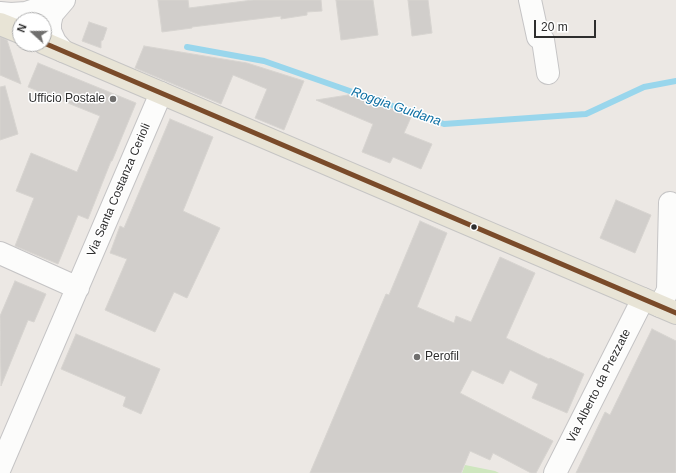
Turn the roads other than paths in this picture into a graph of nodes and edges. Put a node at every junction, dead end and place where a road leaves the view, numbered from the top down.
1 (64, 0) edge
2 (530, 0) edge
3 (0, 13) edge
4 (0, 24) edge
5 (12, 29) edge
6 (54, 47) edge
7 (548, 73) dead end
8 (161, 93) junction
9 (670, 203) dead end
10 (0, 253) edge
11 (78, 288) junction
12 (660, 306) edge
13 (0, 468) edge
14 (555, 473) edge

1 - 3 street
1 - 6 street
2 - 7 street
4 - 5 main road
6 - 8 main road
8 - 11 street, Via Santa Costanza Cerioli
8 - 12 main road
9 - 12 street, Via Alberto da Prezzate
10 - 11 street
11 - 13 street, Via Santa Costanza Cerioli
12 - 14 street, Via Alberto da Prezzate

